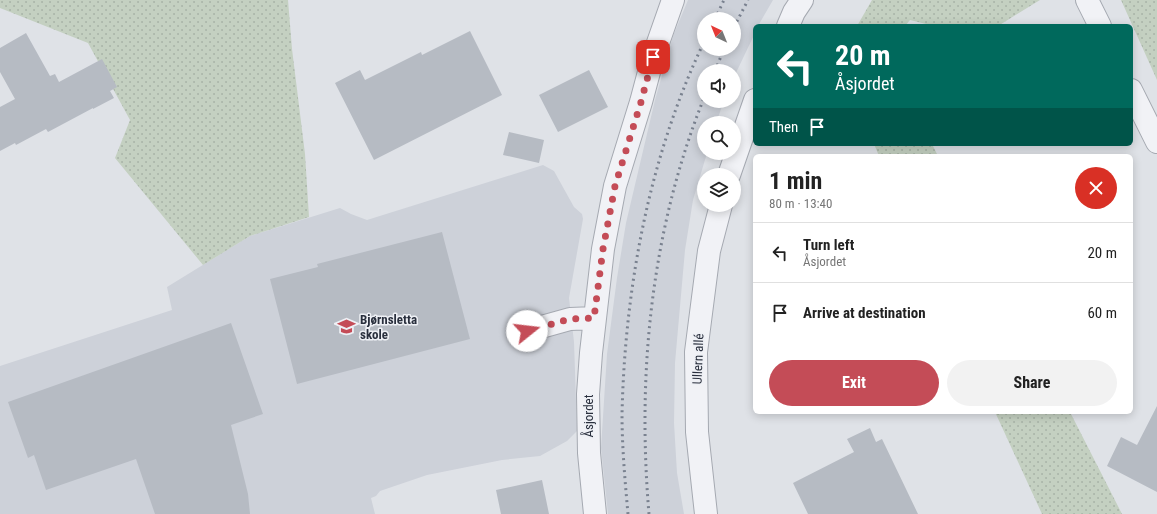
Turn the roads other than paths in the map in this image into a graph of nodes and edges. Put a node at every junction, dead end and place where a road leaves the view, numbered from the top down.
1 (673, 0) edge
2 (802, 0) edge
3 (1087, 0) edge
4 (789, 24) edge
5 (1099, 24) edge
6 (1133, 94) edge
7 (753, 106) edge
8 (1157, 142) edge
9 (731, 168) edge
10 (719, 212) edge
11 (594, 318) junction
12 (527, 331) dead end
13 (595, 514) edge
14 (706, 514) edge

1 - 11 street, Åsjordet
2 - 4 street
3 - 5 street
6 - 8 street
7 - 9 street
10 - 14 street, Ullern allé
11 - 12 street
11 - 13 street, Åsjordet

